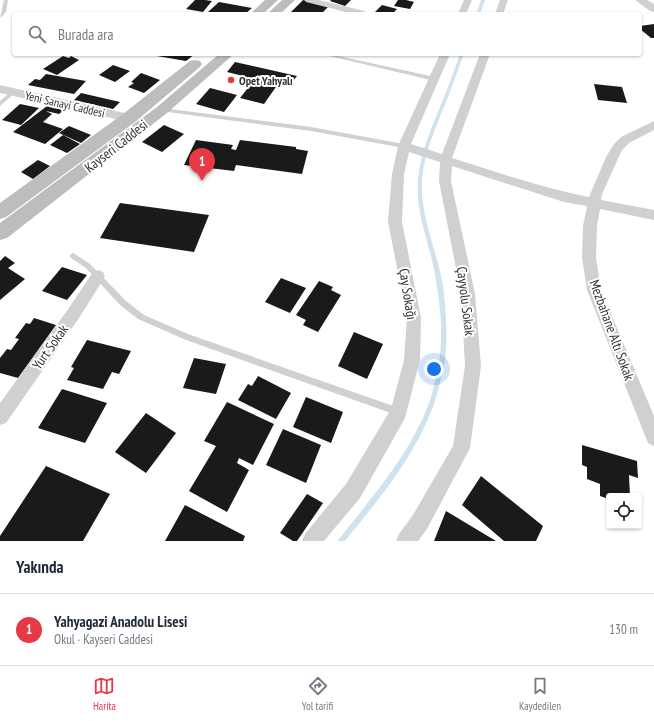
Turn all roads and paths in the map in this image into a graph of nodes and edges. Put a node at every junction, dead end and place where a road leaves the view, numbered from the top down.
1 (6, 0) edge
2 (272, 0) edge
3 (289, 0) edge
4 (309, 0) edge
5 (468, 0) edge
6 (504, 0) edge
7 (640, 0) edge
8 (654, 9) edge
9 (258, 12) edge
10 (275, 12) edge
11 (357, 12) edge
12 (463, 12) edge
13 (500, 12) edge
14 (0, 17) edge
15 (206, 56) edge
16 (226, 56) edge
17 (332, 56) edge
18 (444, 56) edge
19 (484, 56) edge
20 (435, 79) junction
21 (0, 89) edge
22 (13, 92) junction
23 (0, 104) edge
24 (162, 110) junction
25 (129, 118) junction
26 (654, 125) edge
27 (406, 146) junction
28 (446, 158) junction
29 (594, 204) junction
30 (0, 212) edge
31 (654, 215) edge
32 (0, 233) edge
33 (73, 256) dead end
34 (98, 276) junction
35 (399, 412) junction
36 (0, 417) edge
37 (654, 437) edge
38 (312, 541) edge
39 (406, 541) edge

1 - 14 lane
2 - 9 main road
3 - 10 main road
4 - 11 street
5 - 12 street
6 - 13 street
7 - 8 street
15 - 25 main road, Kayseri Caddesi
16 - 24 main road, Kayseri Caddesi
17 - 20 lane
18 - 20 street, Çay Sokağı
19 - 28 street, Çayyolu Sokak
20 - 27 street, Çay Sokağı
21 - 22 street, Yeni Sanayi Caddesi
22 - 23 lane
22 - 25 street, Yeni Sanayi Caddesi
24 - 27 lane
24 - 32 main road, Kayseri Caddesi
25 - 30 main road, Kayseri Caddesi
26 - 29 street, Mezbahane Altı Sokak
27 - 28 street
27 - 35 street, Çay Sokağı
28 - 29 street
28 - 39 street, Çayyolu Sokak
29 - 31 street
29 - 37 street, Mezbahane Altı Sokak
33 - 34 lane
34 - 35 lane
34 - 36 street, Yurt Sokak
35 - 38 street, Çay Sokağı

